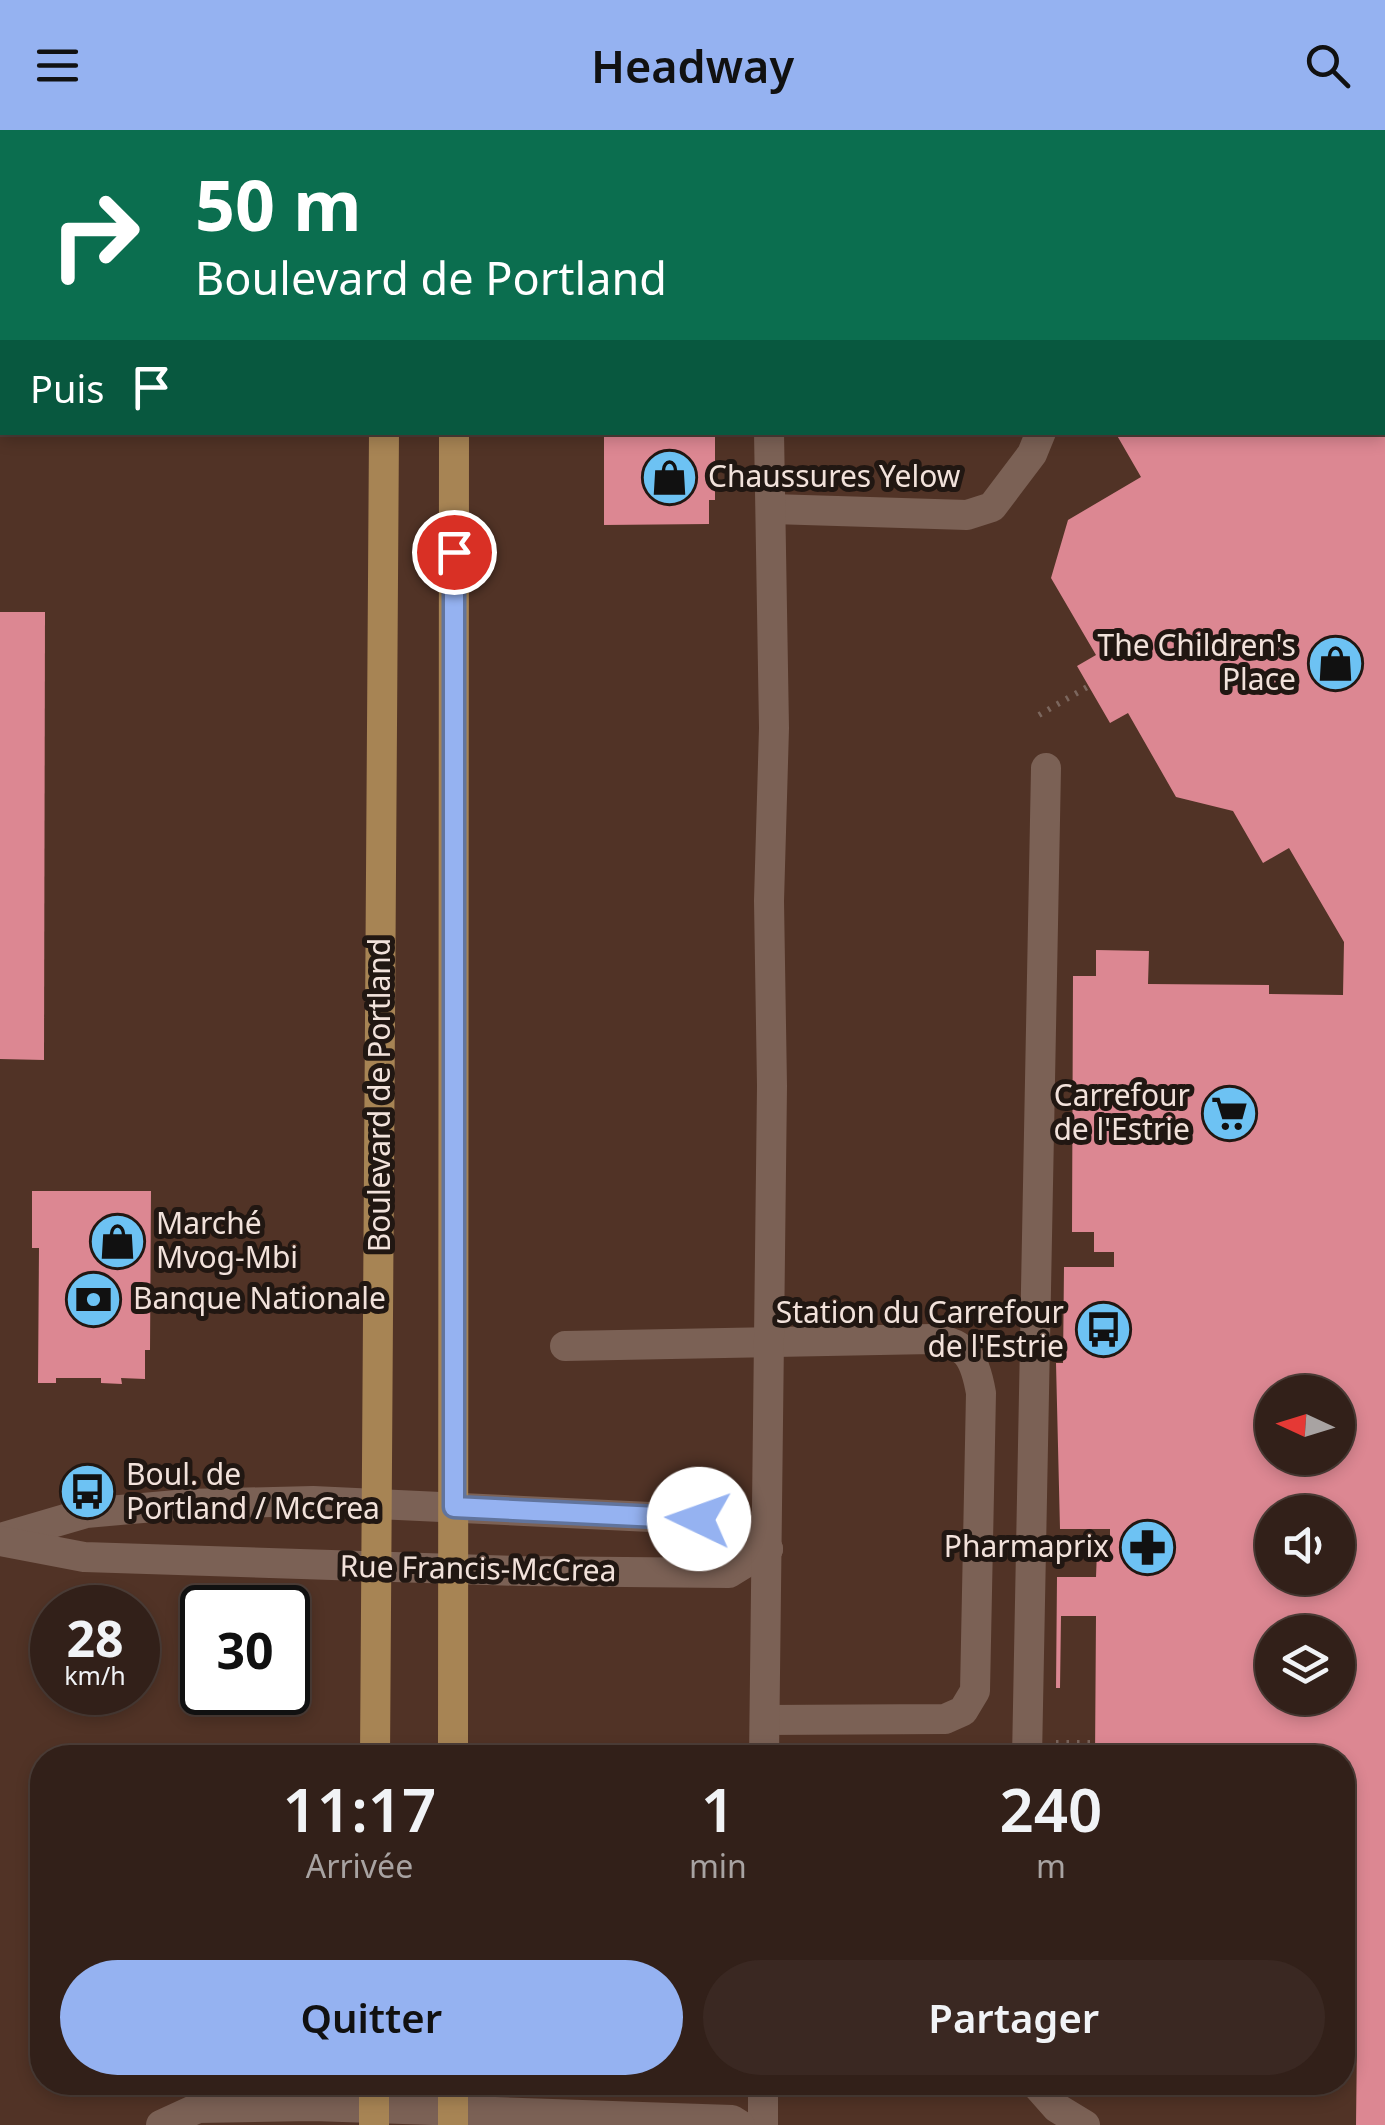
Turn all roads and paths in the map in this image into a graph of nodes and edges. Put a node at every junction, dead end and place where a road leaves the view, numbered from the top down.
1 (384, 435) edge
2 (454, 435) edge
3 (769, 435) edge
4 (1040, 435) edge
5 (772, 509) junction
6 (1089, 686) dead end
7 (1039, 715) dead end
8 (1046, 768) dead end
9 (770, 1342) junction
10 (565, 1346) dead end
11 (377, 1503) junction
12 (454, 1507) junction
13 (0, 1540) edge
14 (768, 1549) junction
15 (376, 1568) junction
16 (453, 1570) junction
17 (764, 1720) junction
18 (375, 1745) edge
19 (453, 1745) edge
20 (764, 1745) edge
21 (1027, 1745) edge
22 (762, 2095) edge
23 (1046, 2095) edge
24 (374, 2105) edge
25 (453, 2106) edge
26 (161, 2125) edge
27 (740, 2125) edge
28 (763, 2125) edge
29 (1084, 2125) edge

1 - 11 main road, Boulevard de Portland
2 - 12 main road
3 - 5 street
4 - 5 street
5 - 9 street
6 - 7 path
8 - 21 street
9 - 10 street
9 - 14 street
9 - 17 street
11 - 12 street, Rue Francis-McCrea
11 - 13 street, Rue Francis-McCrea
11 - 15 main road, Boulevard de Portland
12 - 14 street, Rue Francis-McCrea
12 - 16 main road
13 - 15 street, Rue Francis-McCrea
14 - 16 street, Rue Francis-McCrea
14 - 17 street
15 - 16 street, Rue Francis-McCrea
15 - 18 main road, Boulevard de Portland
16 - 19 main road
17 - 20 street
22 - 28 street
23 - 29 street
24 - 25 street
24 - 26 street
25 - 27 street

